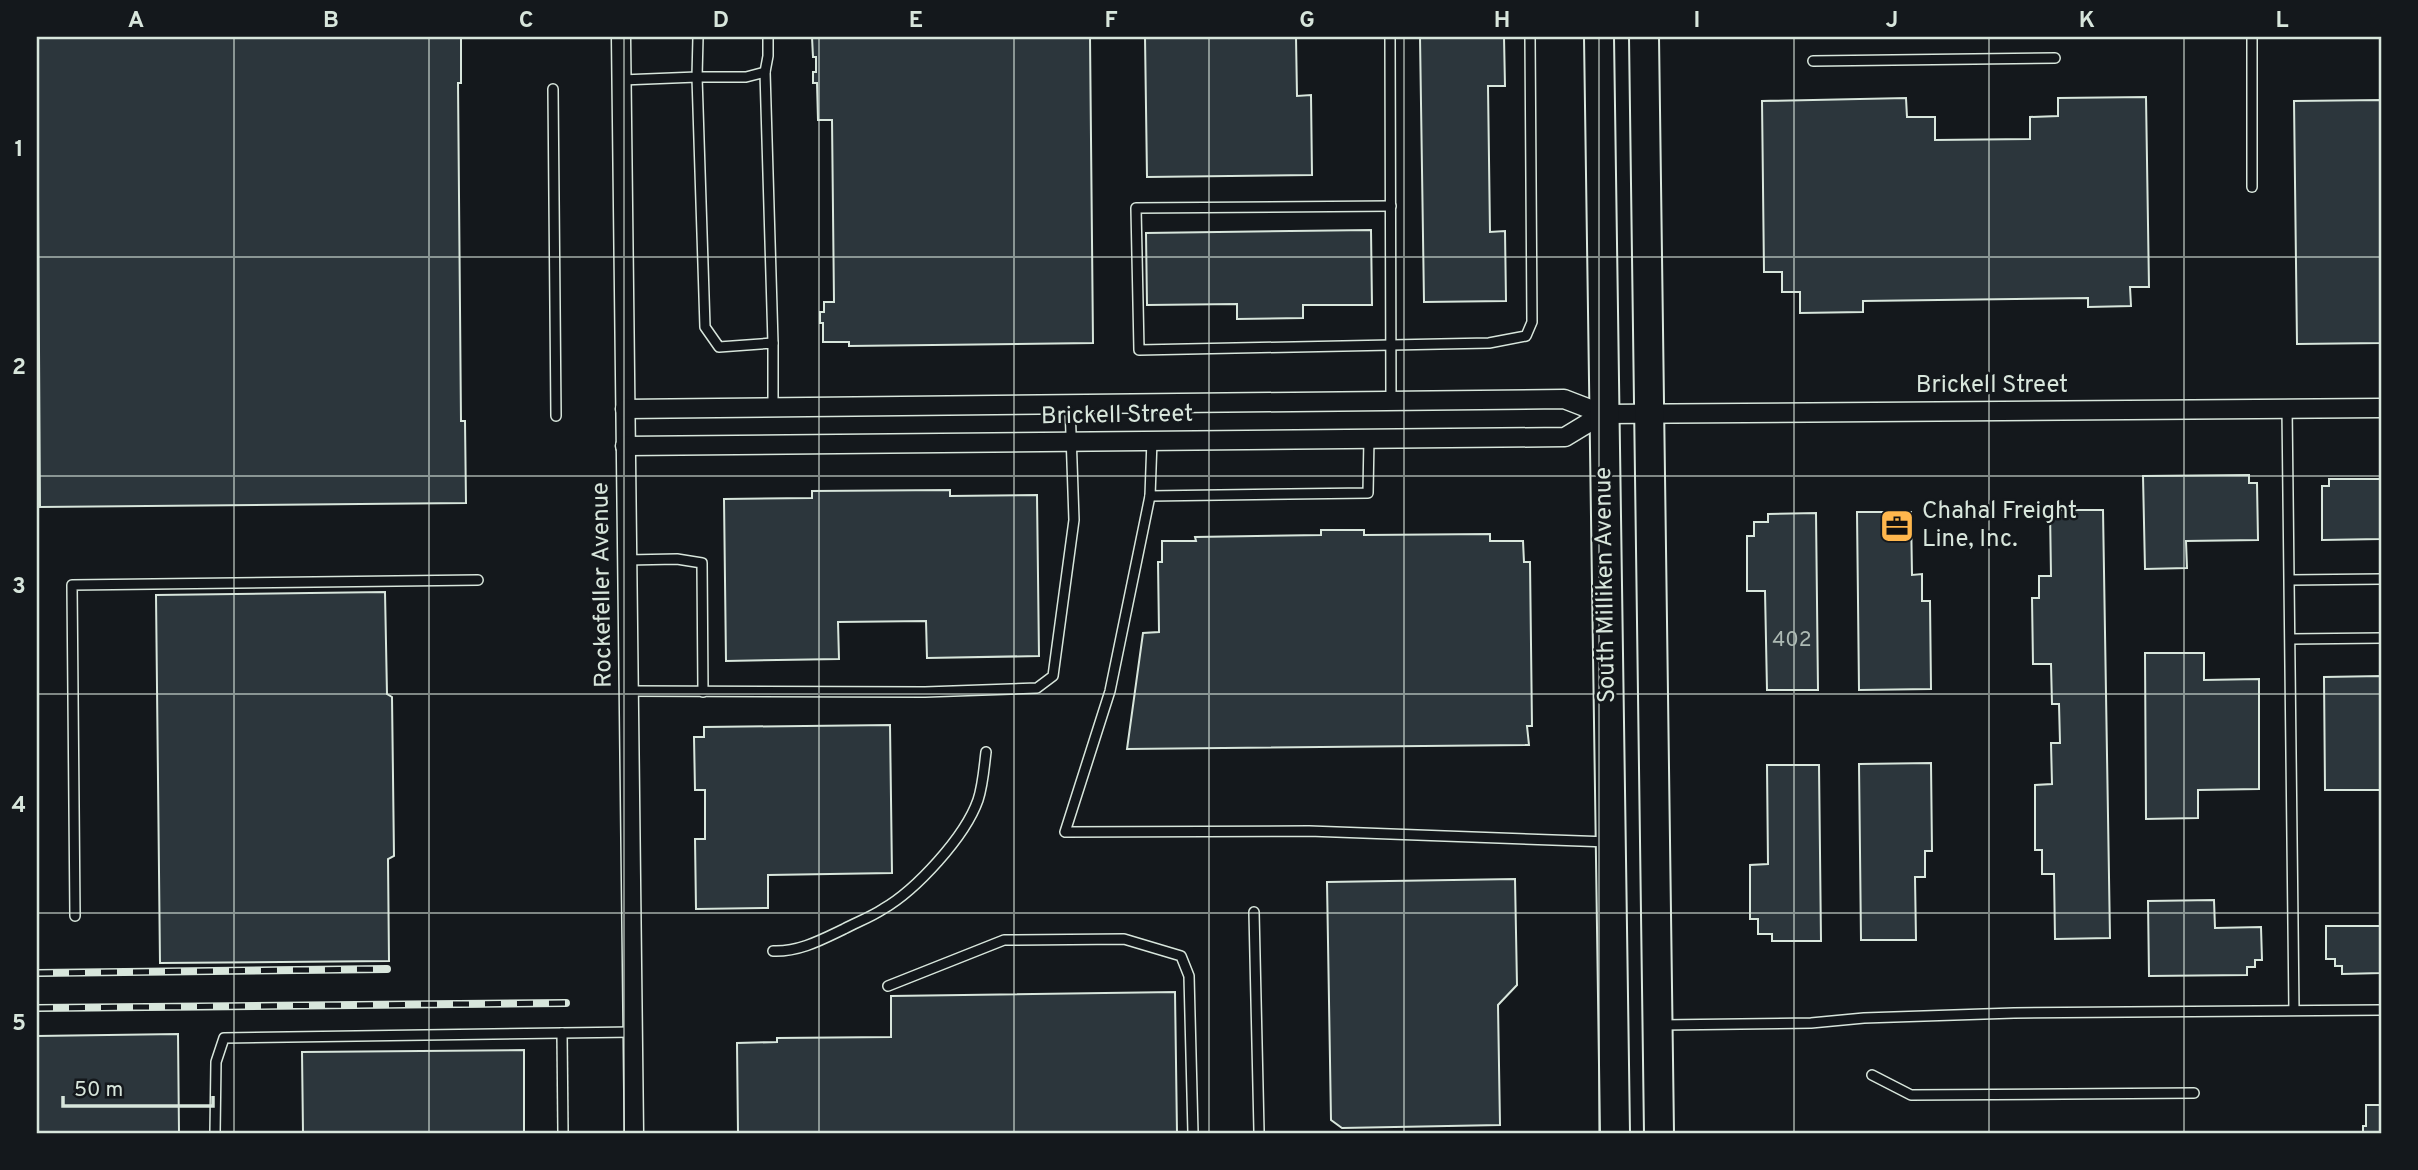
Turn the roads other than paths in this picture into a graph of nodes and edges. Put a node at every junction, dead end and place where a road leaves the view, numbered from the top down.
1 (621, 37) edge
2 (698, 37) edge
3 (768, 37) edge
4 (1390, 37) edge
5 (1530, 37) edge
6 (1598, 37) edge
7 (1644, 37) edge
8 (2252, 37) edge
9 (2055, 58) dead end
10 (1814, 61) dead end
11 (765, 72) junction
12 (698, 77) junction
13 (622, 80) junction
14 (553, 89) dead end
15 (2252, 187) dead end
16 (1391, 206) junction
17 (773, 343) junction
18 (1391, 345) junction
19 (1391, 400) junction
20 (1070, 405) junction
21 (773, 408) junction
22 (2287, 408) junction
23 (2381, 408) edge
24 (625, 409) junction
25 (1603, 414) junction
26 (1648, 414) junction
27 (556, 416) dead end
28 (1369, 438) junction
29 (1152, 440) junction
30 (1072, 441) junction
31 (625, 446) junction
32 (1150, 496) junction
33 (627, 560) junction
34 (2381, 579) edge
35 (478, 580) dead end
36 (2290, 580) junction
37 (2381, 638) edge
38 (2291, 639) junction
39 (629, 691) junction
40 (703, 692) junction
41 (986, 752) dead end
42 (1610, 842) junction
43 (1254, 912) dead end
44 (75, 916) dead end
45 (773, 951) dead end
46 (888, 986) dead end
47 (2294, 1010) junction
48 (2381, 1010) edge
49 (1657, 1025) junction
50 (633, 1032) junction
51 (562, 1033) junction
52 (1872, 1074) dead end
53 (2194, 1093) dead end
54 (1259, 1131) dead end
55 (215, 1133) edge
56 (563, 1133) edge
57 (634, 1133) edge
58 (1193, 1133) edge
59 (1615, 1133) edge
60 (1659, 1133) edge

1 - 13 street, Rockefeller Avenue
2 - 12 lane
3 - 11 lane
4 - 16 lane
5 - 18 lane
6 - 25 main road, South Milliken Avenue
7 - 26 main road, South Milliken Avenue
8 - 15 lane
9 - 10 lane
11 - 12 lane
11 - 17 lane
12 - 13 lane
12 - 17 lane
13 - 24 street, Rockefeller Avenue
14 - 27 lane
16 - 18 lane
16 - 18 lane
17 - 21 lane
18 - 19 lane
19 - 20 street, Brickell Street
19 - 25 street, Brickell Street
20 - 21 street, Brickell Street
20 - 30 lane
21 - 24 street, Brickell Street
22 - 23 street, Brickell Street
22 - 26 street, Brickell Street
22 - 36 lane
24 - 31 street, Rockefeller Avenue
25 - 26 street, Brickell Street
25 - 28 street, Brickell Street
25 - 42 main road, South Milliken Avenue
26 - 49 main road, South Milliken Avenue
28 - 29 street, Brickell Street
28 - 32 lane
29 - 30 street, Brickell Street
29 - 32 lane
30 - 31 street, Brickell Street
30 - 40 lane
31 - 33 street, Rockefeller Avenue
32 - 42 lane
33 - 39 street, Rockefeller Avenue
33 - 40 lane
34 - 36 lane
35 - 44 lane
36 - 38 lane
37 - 38 lane
38 - 47 lane
39 - 40 lane
39 - 50 street, Rockefeller Avenue
41 - 45 lane
42 - 59 main road, South Milliken Avenue
43 - 54 lane
46 - 58 lane
47 - 48 lane
47 - 49 lane
49 - 60 main road, South Milliken Avenue
50 - 51 lane
50 - 57 street, Rockefeller Avenue
51 - 55 lane
51 - 56 lane
52 - 53 lane

